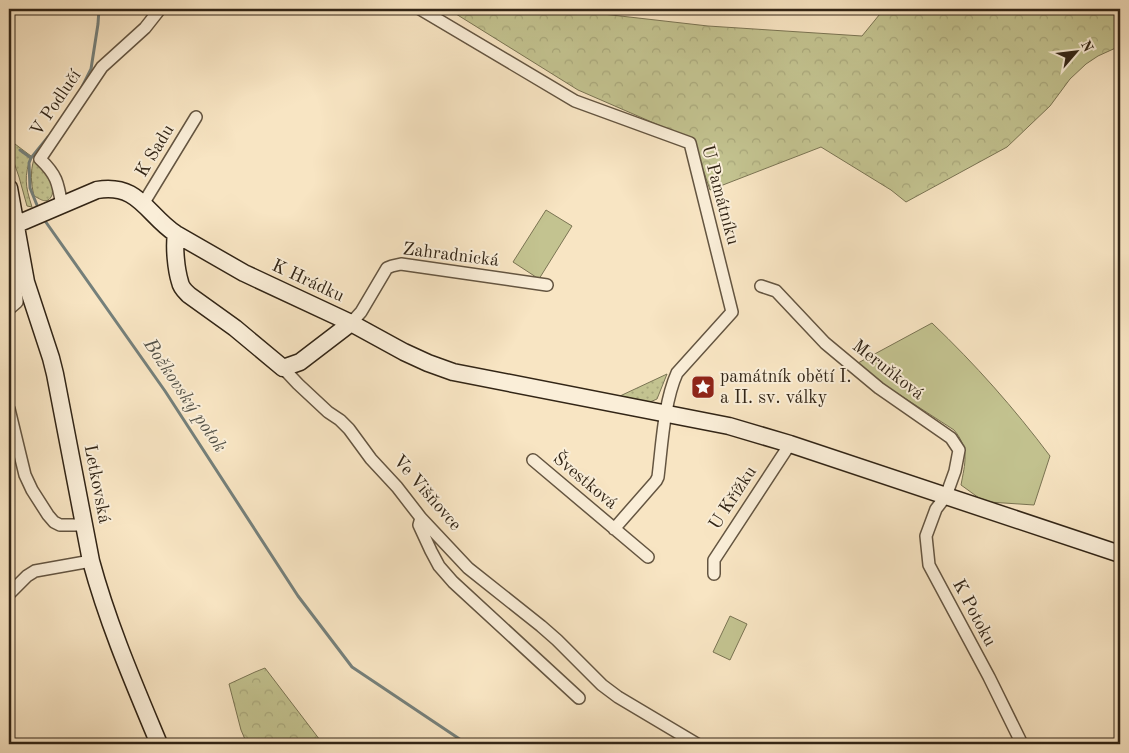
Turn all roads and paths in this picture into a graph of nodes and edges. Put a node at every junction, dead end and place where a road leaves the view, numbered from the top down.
1 (160, 9) edge
2 (420, 9) edge
3 (196, 117) dead end
4 (9, 188) edge
5 (143, 204) junction
6 (56, 208) junction
7 (15, 225) junction
8 (176, 234) junction
9 (21, 262) junction
10 (547, 284) dead end
11 (761, 286) dead end
12 (9, 309) edge
13 (351, 323) junction
14 (283, 368) junction
15 (9, 409) edge
16 (666, 413) junction
17 (790, 444) junction
18 (533, 460) dead end
19 (946, 496) junction
20 (422, 518) junction
21 (84, 525) junction
22 (614, 529) junction
23 (1120, 554) edge
24 (648, 557) dead end
25 (91, 561) junction
26 (714, 574) dead end
27 (9, 594) edge
28 (579, 698) dead end
29 (159, 744) edge
30 (697, 744) edge
31 (1022, 744) edge

1 - 6 street, V Podlučí
2 - 16 street, U Památníku
3 - 5 street, K Sadu
4 - 7 street, Letkovská
5 - 6 street, K Hrádku
5 - 8 street, K Hrádku
6 - 7 street, K Hrádku
7 - 9 street, Letkovská
8 - 13 street, K Hrádku
8 - 14 street, Ve Višňovce
9 - 12 street
9 - 21 street, Letkovská
10 - 13 street, Zahradnická
11 - 19 street, Meruňková
13 - 14 street, K Hrádku
13 - 16 street
14 - 20 street, Ve Višňovce
15 - 21 street
16 - 17 street
16 - 22 street, Švestková
17 - 19 street
17 - 26 street, U Křížku
18 - 22 street, Švestková
19 - 23 street
19 - 31 street, K Potoku
20 - 28 street
20 - 30 street, Ve Višňovce
21 - 25 street, Letkovská
22 - 24 street, Švestková
25 - 27 street
25 - 29 street, Letkovská

